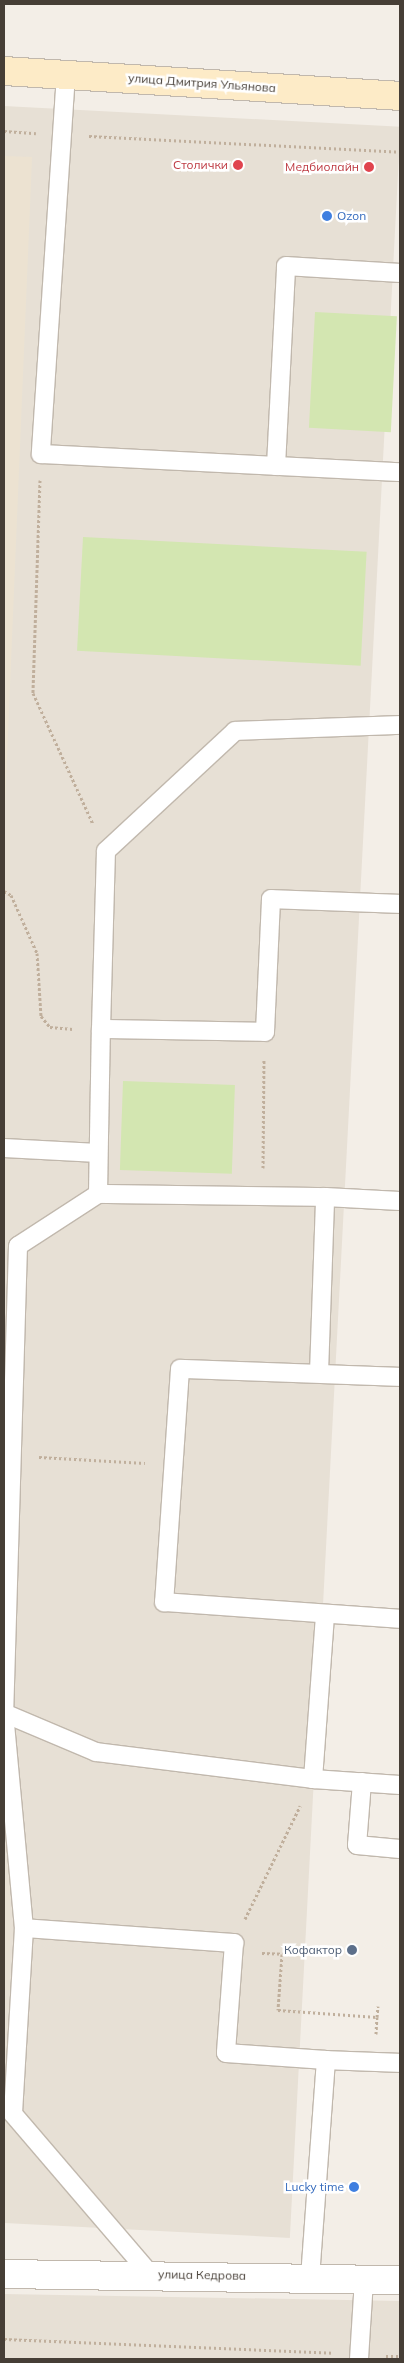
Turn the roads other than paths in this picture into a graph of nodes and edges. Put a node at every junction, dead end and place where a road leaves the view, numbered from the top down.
1 (4, 71) edge
2 (66, 74) junction
3 (400, 96) edge
4 (400, 273) edge
5 (276, 466) junction
6 (400, 472) edge
7 (400, 725) edge
8 (400, 904) edge
9 (101, 1029) junction
10 (4, 1148) edge
11 (98, 1153) junction
12 (98, 1194) junction
13 (325, 1197) junction
14 (400, 1201) edge
15 (319, 1373) junction
16 (400, 1377) edge
17 (6, 1558) edge
18 (325, 1615) junction
19 (400, 1619) edge
20 (4, 1713) edge
21 (313, 1779) junction
22 (362, 1782) junction
23 (400, 1786) edge
24 (400, 1848) edge
25 (24, 1928) junction
26 (326, 2060) junction
27 (400, 2063) edge
28 (4, 2274) edge
29 (151, 2275) junction
30 (310, 2276) junction
31 (364, 2279) junction
32 (400, 2280) edge
33 (359, 2357) edge

1 - 2 main road, улица Дмитрия Ульянова
2 - 3 main road, улица Дмитрия Ульянова
2 - 5 lane
4 - 5 lane
5 - 6 lane
7 - 9 lane
8 - 9 lane
9 - 11 lane
10 - 11 lane
11 - 12 lane
12 - 13 lane
12 - 17 lane
13 - 14 lane
13 - 15 lane
15 - 16 lane
15 - 18 lane
17 - 20 lane
18 - 19 lane
18 - 21 lane
20 - 21 lane
20 - 25 lane
21 - 22 lane
22 - 23 lane
22 - 24 lane
25 - 26 lane
25 - 29 lane
26 - 27 lane
26 - 30 lane
28 - 29 street, улица Кедрова
29 - 30 street, улица Кедрова
30 - 31 street, улица Кедрова
31 - 32 street, улица Кедрова
31 - 33 lane

